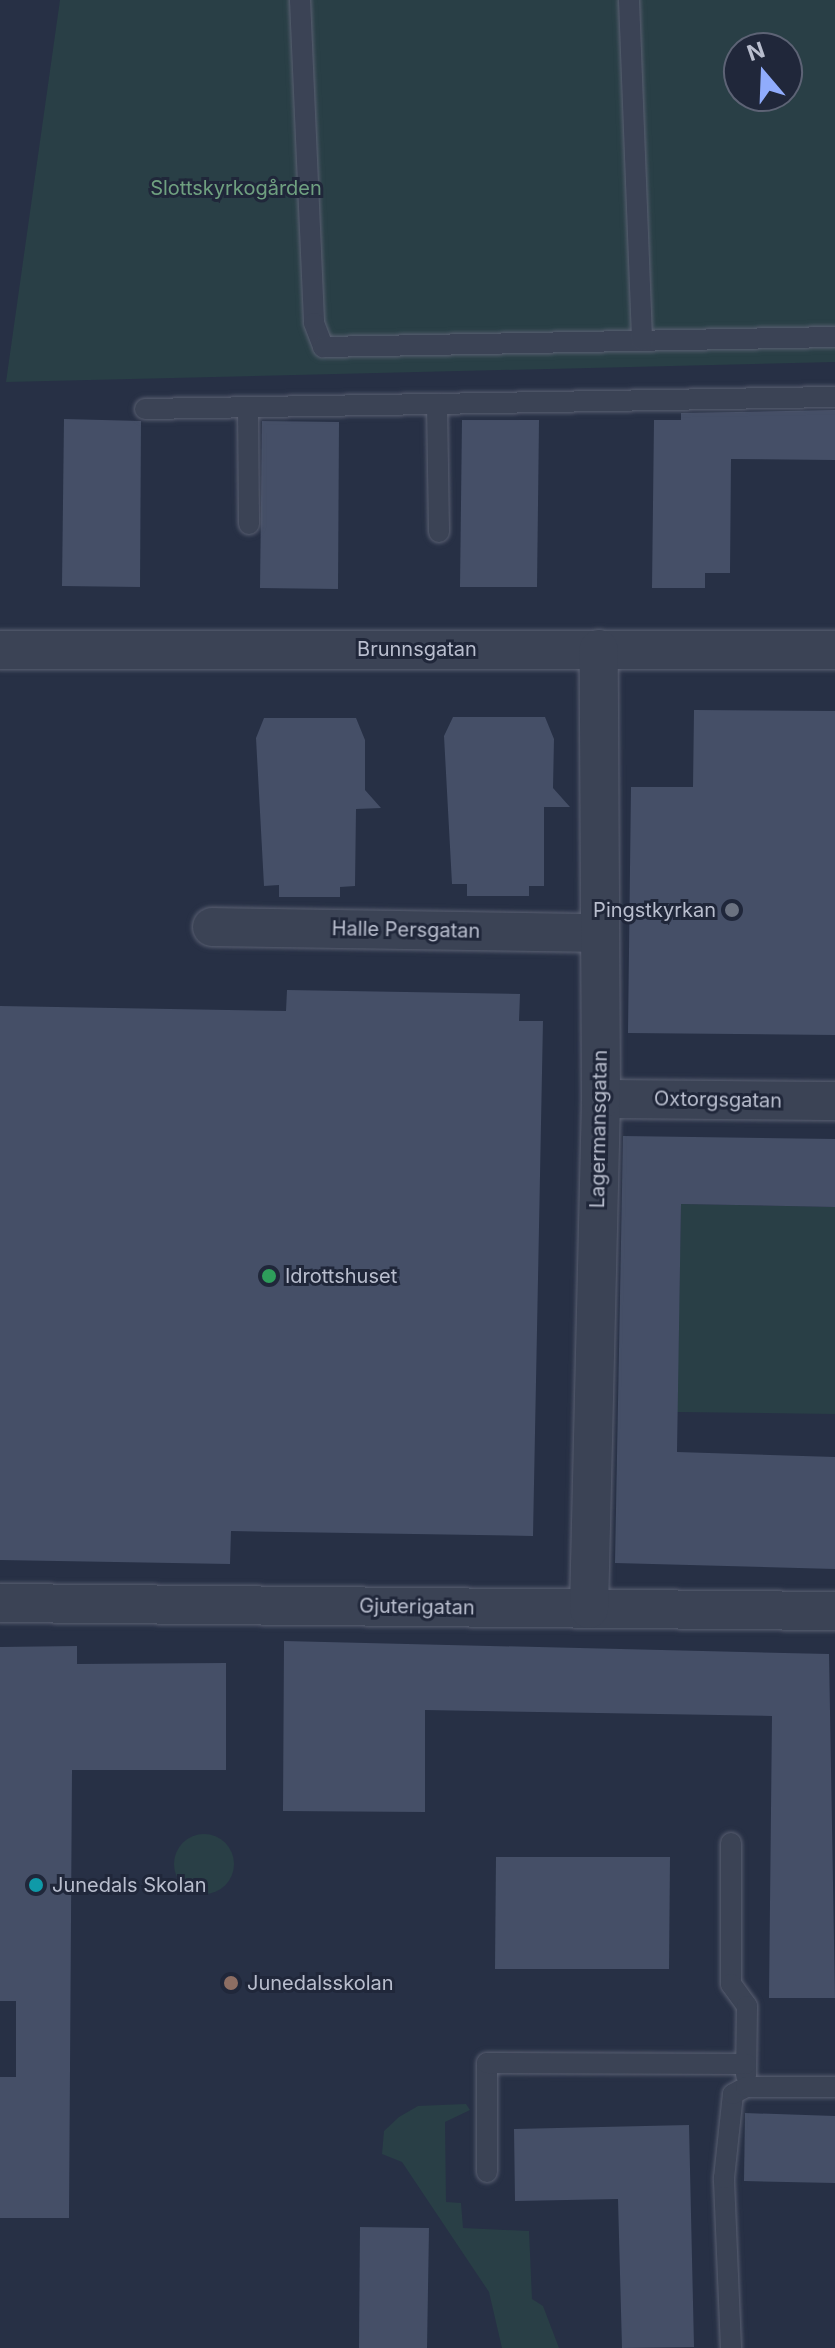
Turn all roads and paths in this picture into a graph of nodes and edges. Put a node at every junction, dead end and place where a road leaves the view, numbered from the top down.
1 (300, 0) edge
2 (629, 0) edge
3 (835, 337) edge
4 (642, 341) junction
5 (835, 397) edge
6 (437, 404) junction
7 (248, 407) junction
8 (145, 409) dead end
9 (249, 524) dead end
10 (439, 532) dead end
11 (599, 649) junction
12 (0, 650) edge
13 (835, 650) edge
14 (212, 927) dead end
15 (599, 933) junction
16 (601, 1099) junction
17 (835, 1101) edge
18 (0, 1603) edge
19 (589, 1609) junction
20 (835, 1611) edge
21 (731, 1843) dead end
22 (746, 2064) junction
23 (746, 2087) junction
24 (835, 2087) edge
25 (487, 2172) dead end
26 (731, 2348) edge

1 - 4 lane
2 - 4 lane
3 - 4 lane
5 - 6 lane
6 - 7 lane
6 - 10 lane
7 - 8 lane
7 - 9 lane
11 - 12 street, Brunnsgatan
11 - 13 street, Brunnsgatan
11 - 15 street, Lagermansgatan
14 - 15 street, Halle Persgatan
15 - 16 street, Lagermansgatan
16 - 17 street, Oxtorgsgatan
16 - 19 street, Lagermansgatan
18 - 19 street, Gjuterigatan
19 - 20 street, Gjuterigatan
21 - 22 lane
22 - 23 lane
22 - 25 lane
23 - 24 lane
23 - 26 lane

